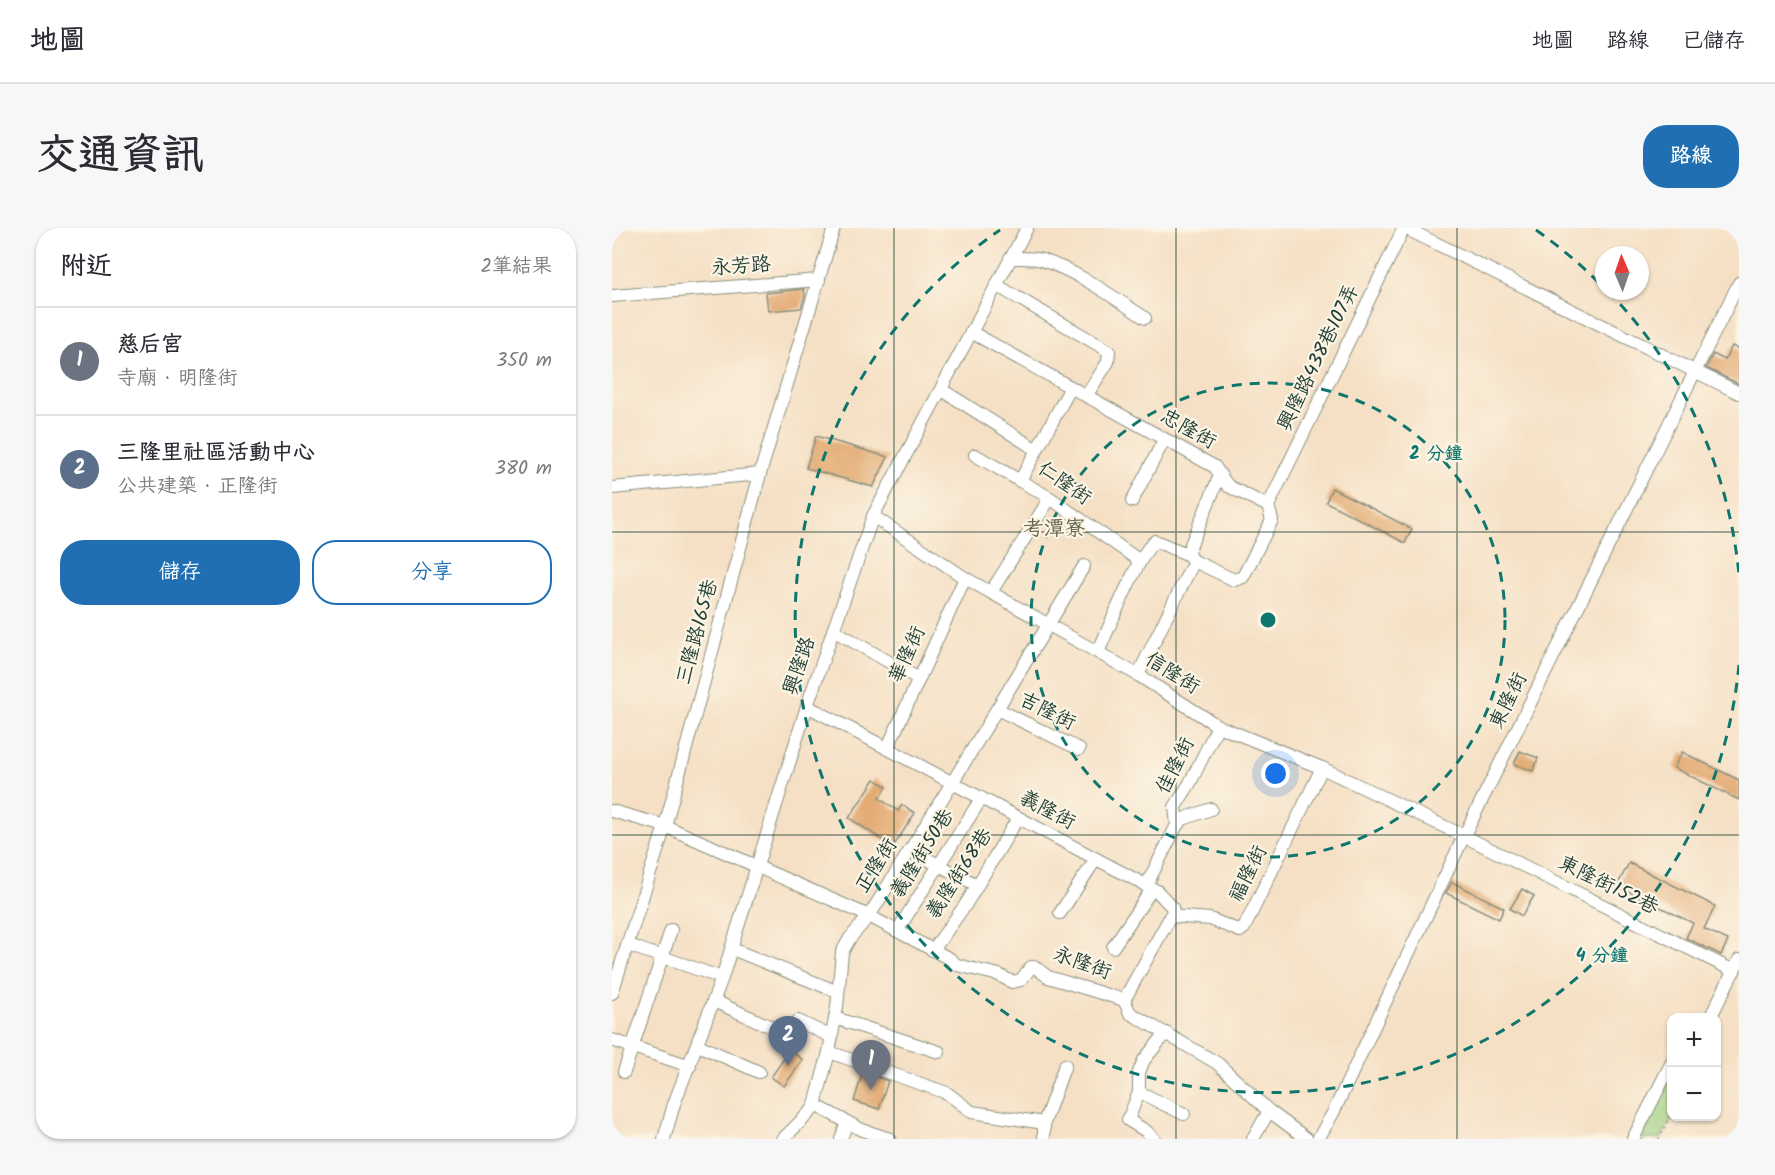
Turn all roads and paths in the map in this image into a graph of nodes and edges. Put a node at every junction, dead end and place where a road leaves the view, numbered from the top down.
1 (834, 228) edge
2 (1027, 228) edge
3 (1405, 228) edge
4 (1010, 258) junction
5 (819, 280) junction
6 (1739, 283) edge
7 (996, 285) junction
8 (612, 296) edge
9 (1145, 318) dead end
10 (971, 332) junction
11 (1695, 371) junction
12 (1071, 387) junction
13 (942, 390) junction
14 (1739, 393) edge
15 (1086, 396) junction
16 (1164, 440) junction
17 (1037, 450) junction
18 (975, 455) dead end
19 (760, 474) junction
20 (1220, 475) junction
21 (1020, 481) junction
22 (612, 488) edge
23 (1050, 498) junction
24 (1132, 501) dead end
25 (1268, 506) junction
26 (873, 516) junction
27 (1190, 558) junction
28 (1140, 561) junction
29 (1084, 566) dead end
30 (965, 578) junction
31 (991, 592) junction
32 (1048, 625) junction
33 (832, 630) junction
34 (1098, 652) junction
35 (1138, 675) junction
36 (919, 679) junction
37 (807, 706) junction
38 (997, 709) junction
39 (1218, 726) junction
40 (887, 749) junction
41 (1079, 749) dead end
42 (1322, 768) junction
43 (952, 783) junction
44 (981, 799) junction
45 (1211, 809) dead end
46 (612, 811) edge
47 (1018, 818) junction
48 (1177, 825) junction
49 (665, 826) junction
50 (1464, 836) junction
51 (910, 850) junction
52 (1096, 859) junction
53 (939, 865) junction
54 (756, 868) junction
55 (977, 885) junction
56 (1149, 887) junction
57 (1060, 913) dead end
58 (868, 916) junction
59 (1170, 916) junction
60 (671, 930) dead end
61 (897, 931) junction
62 (628, 945) junction
63 (1113, 947) dead end
64 (732, 949) junction
65 (933, 950) junction
66 (663, 956) junction
67 (1736, 965) edge
68 (722, 978) junction
69 (838, 992) junction
70 (612, 993) edge
71 (1124, 1000) junction
72 (714, 1001) junction
73 (1712, 1013) edge
74 (835, 1018) junction
75 (798, 1021) dead end
76 (778, 1030) dead end
77 (1166, 1033) junction
78 (832, 1037) junction
79 (612, 1040) edge
80 (698, 1045) junction
81 (632, 1046) junction
82 (829, 1052) junction
83 (939, 1052) dead end
84 (1065, 1065) dead end
85 (690, 1066) junction
86 (1669, 1067) edge
87 (624, 1072) dead end
88 (759, 1072) dead end
89 (1139, 1092) junction
90 (815, 1105) junction
91 (1269, 1111) junction
92 (1184, 1114) dead end
93 (1667, 1121) edge
94 (847, 1122) junction
95 (1044, 1123) junction
96 (664, 1139) edge
97 (783, 1139) edge
98 (841, 1139) edge
99 (890, 1139) edge
100 (1044, 1139) edge
101 (1154, 1139) edge
102 (1253, 1139) edge
103 (1307, 1139) edge
104 (1318, 1139) edge
105 (1633, 1139) edge
106 (1659, 1139) edge

1 - 5 street
2 - 4 street, 興隆路
3 - 11 street
3 - 25 street, 興隆路438巷107弄
4 - 7 street, 興隆路
4 - 9 street
5 - 8 street, 永芳路
5 - 19 street, 三隆路165巷
6 - 11 street, 東隆街
7 - 10 street, 興隆路
7 - 15 street
10 - 12 street, 忠隆街
10 - 13 street, 興隆路
11 - 14 street
11 - 50 street, 東隆街
12 - 15 street, 忠隆街
12 - 17 street, 仁隆街
13 - 17 street
13 - 26 street, 興隆路
15 - 16 street, 忠隆街
16 - 20 street, 忠隆街
16 - 24 street
17 - 21 street, 仁隆街
18 - 21 street
19 - 22 street
19 - 49 street, 三隆路165巷
20 - 25 street
20 - 27 street, 忠隆街
21 - 23 street, 仁隆街
23 - 28 street, 仁隆街
23 - 31 street
25 - 27 street, 興隆路438巷107弄
26 - 30 street, 信隆街
26 - 33 street, 興隆路
27 - 28 street, 興隆路438巷107弄
27 - 35 street, 忠隆街
28 - 34 street
29 - 32 street, 正隆街
30 - 31 street, 信隆街
30 - 36 street, 華隆街
31 - 32 street, 信隆街
32 - 34 street, 信隆街
32 - 38 street, 正隆街
33 - 36 street
33 - 37 street, 興隆路
34 - 35 street, 信隆街
35 - 39 street, 信隆街
36 - 40 street, 華隆街
37 - 40 street, 義隆街
37 - 54 street, 興隆路
38 - 41 street, 吉隆街
38 - 43 street, 正隆街
39 - 42 street, 信隆街
39 - 48 street, 佳隆街
40 - 43 street, 義隆街
42 - 50 street, 信隆街
42 - 59 street, 福隆街
43 - 44 street, 義隆街
43 - 51 street, 正隆街
44 - 47 street, 義隆街
44 - 53 street, 義隆街50巷
45 - 48 street, 佳隆街
46 - 49 street, 永隆街
47 - 52 street, 義隆街
47 - 55 street, 義隆街68巷
48 - 56 street, 佳隆街
49 - 54 street, 永隆街
49 - 62 street, 三隆路165巷
50 - 67 street, 東隆街152巷
50 - 104 street, 東隆街
51 - 53 street
51 - 58 street, 正隆街
52 - 56 street, 義隆街
52 - 57 street
53 - 55 street
53 - 61 street, 義隆街50巷
54 - 58 street, 永隆街
54 - 64 street, 興隆路
55 - 65 street, 義隆街68巷
56 - 59 street, 義隆街
56 - 63 street, 佳隆街
58 - 61 street, 永隆街
58 - 69 street, 正隆街
59 - 71 street
60 - 66 street
61 - 65 street, 永隆街
62 - 66 street
62 - 70 street, 三隆路165巷
64 - 68 street, 興隆路
64 - 69 street
65 - 71 street, 永隆街
66 - 68 street
66 - 81 street
67 - 73 street
68 - 72 street, 興隆路
69 - 74 street, 正隆街
71 - 77 street, 永隆街
72 - 76 street
72 - 80 street, 興隆路
74 - 78 street, 正隆街
74 - 83 street
75 - 78 street
77 - 89 street
77 - 91 street, 永隆街
78 - 82 street, 正隆街
79 - 81 street
80 - 85 street, 興隆路
80 - 88 street
81 - 85 street
81 - 87 street
82 - 90 street, 正隆街
82 - 95 street
84 - 95 street
85 - 96 street, 興隆路
86 - 105 street
89 - 92 street
89 - 101 street
90 - 94 street
90 - 97 street, 正隆街
91 - 102 street
91 - 103 street, 永隆街
93 - 106 path
94 - 98 street
94 - 99 street
95 - 100 street

